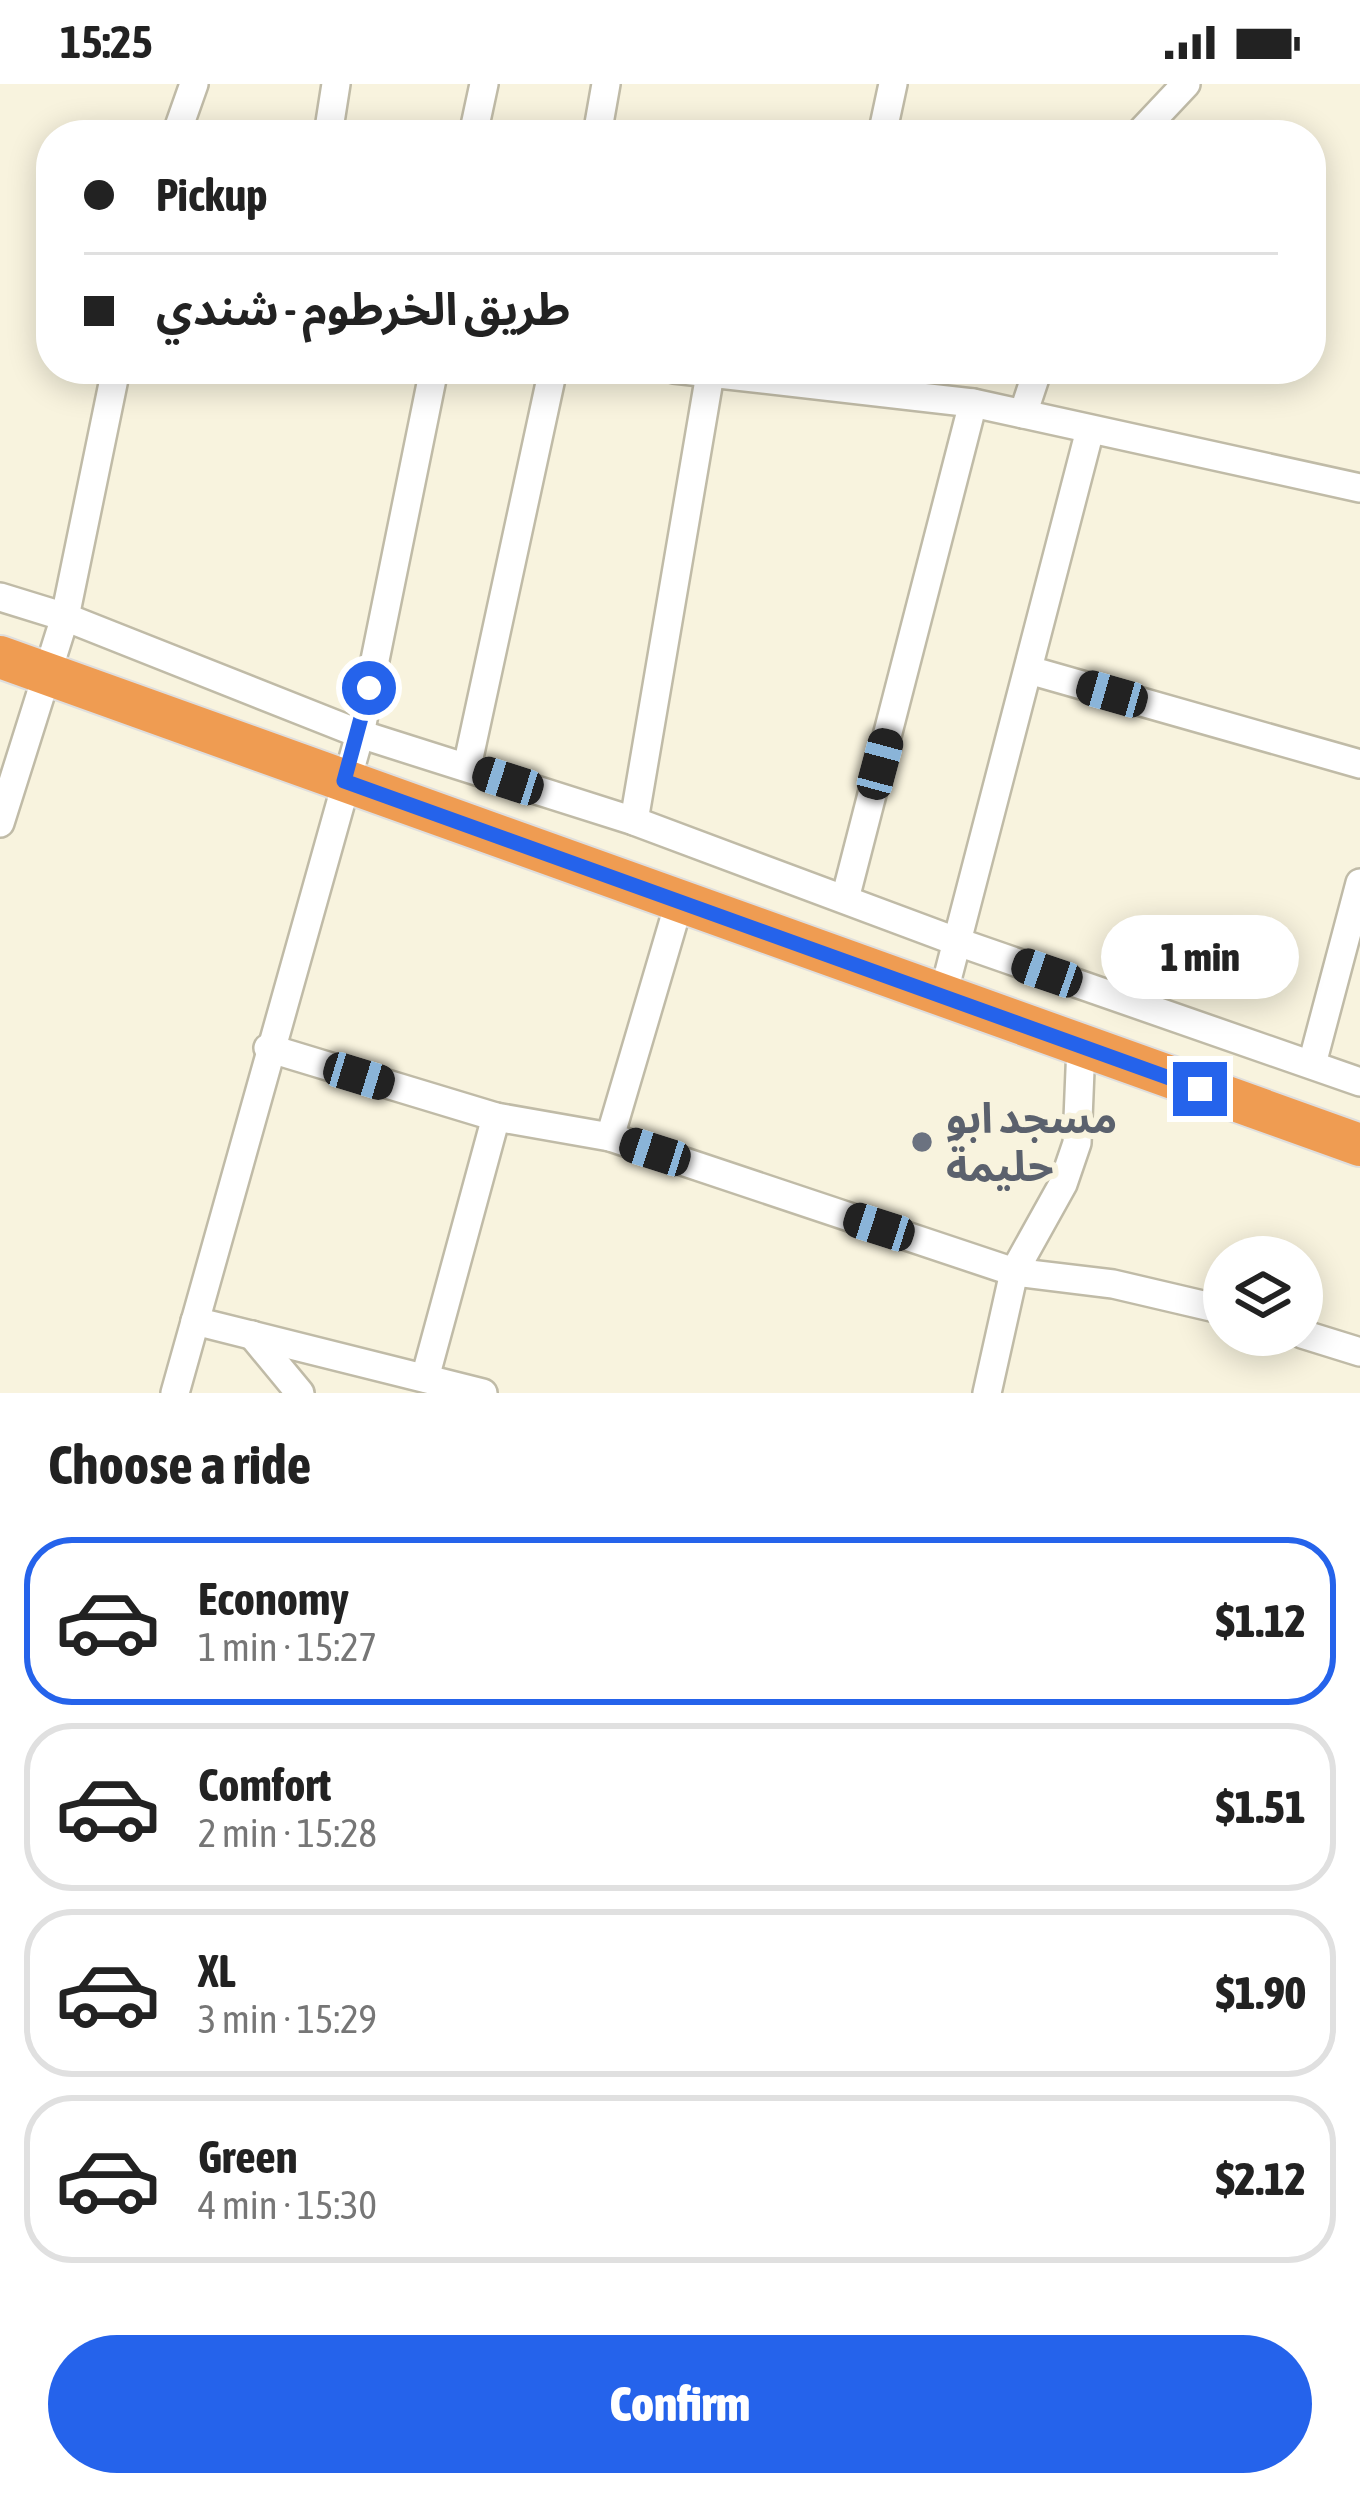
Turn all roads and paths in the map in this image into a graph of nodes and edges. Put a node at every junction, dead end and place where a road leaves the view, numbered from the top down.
1 (194, 84) edge
2 (336, 84) edge
3 (484, 84) edge
4 (607, 84) edge
5 (893, 84) edge
6 (1186, 84) edge
7 (181, 120) edge
8 (330, 120) edge
9 (476, 120) edge
10 (600, 120) edge
11 (886, 120) edge
12 (1152, 120) edge
13 (113, 384) edge
14 (431, 384) edge
15 (550, 384) edge
16 (718, 384) edge
17 (818, 384) edge
18 (1033, 384) edge
19 (973, 403) junction
20 (1023, 414) junction
21 (1090, 430) junction
22 (1360, 488) edge
23 (0, 597) edge
24 (65, 616) junction
25 (0, 657) edge
26 (1029, 670) junction
27 (49, 674) junction
28 (360, 734) junction
29 (1360, 764) edge
30 (466, 767) junction
31 (344, 781) junction
32 (634, 821) junction
33 (0, 823) edge
34 (1360, 884) edge
35 (844, 899) junction
36 (680, 903) junction
37 (958, 942) junction
38 (942, 999) junction
39 (1081, 1046) junction
40 (268, 1048) junction
41 (1312, 1064) junction
42 (1360, 1082) edge
43 (496, 1117) junction
44 (610, 1137) junction
45 (1360, 1145) edge
46 (1014, 1272) junction
47 (1203, 1305) edge
48 (195, 1321) junction
49 (252, 1335) junction
50 (1323, 1341) edge
51 (1360, 1352) edge
52 (425, 1378) junction
53 (392, 1382) edge
54 (175, 1393) edge
55 (300, 1393) edge
56 (483, 1393) edge
57 (987, 1393) edge

1 - 7 street
2 - 8 street
3 - 9 street
4 - 10 street
5 - 11 street
6 - 12 street
13 - 24 street
14 - 28 street
15 - 30 street
16 - 32 street
17 - 19 street
18 - 20 street
19 - 20 street
19 - 35 street
20 - 21 street
21 - 22 street
21 - 26 street
23 - 24 street
24 - 27 street
24 - 28 street
25 - 27 highway
26 - 29 street
26 - 37 street
27 - 31 highway
27 - 33 street
28 - 30 street
28 - 31 street
30 - 32 street
31 - 36 highway
31 - 40 street
32 - 35 street
34 - 41 street
35 - 37 street
36 - 38 highway
36 - 44 street
37 - 38 street
37 - 41 street
38 - 39 highway
39 - 45 highway
39 - 46 street
40 - 43 street
40 - 48 street
41 - 42 street
43 - 44 street
43 - 52 street
44 - 46 street
46 - 47 street
46 - 57 street
48 - 49 street
48 - 54 street
49 - 53 street
49 - 55 street
50 - 51 street
52 - 53 street
52 - 56 street

